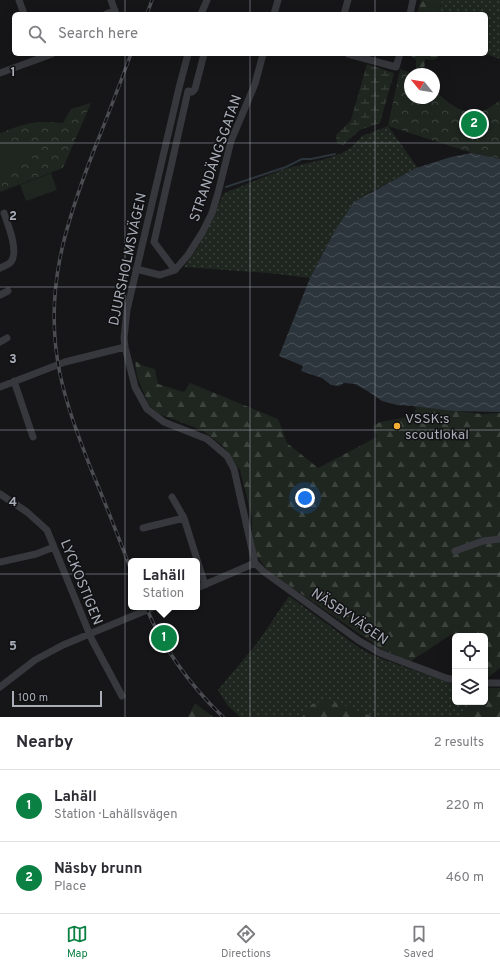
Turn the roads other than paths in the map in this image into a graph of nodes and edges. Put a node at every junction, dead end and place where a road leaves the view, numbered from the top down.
1 (19, 0) edge
2 (111, 0) edge
3 (207, 0) edge
4 (278, 0) edge
5 (348, 0) edge
6 (413, 0) edge
7 (23, 12) edge
8 (115, 12) edge
9 (202, 12) edge
10 (275, 12) edge
11 (345, 12) edge
12 (410, 12) edge
13 (38, 56) edge
14 (187, 56) edge
15 (203, 56) edge
16 (262, 56) edge
17 (355, 56) edge
18 (399, 56) edge
19 (0, 73) edge
20 (4, 213) dead end
21 (0, 268) edge
22 (136, 269) junction
23 (175, 270) junction
24 (8, 291) dead end
25 (0, 295) edge
26 (7, 338) dead end
27 (0, 342) edge
28 (125, 346) junction
29 (14, 381) junction
30 (0, 386) edge
31 (33, 437) dead end
32 (0, 494) edge
33 (172, 497) dead end
34 (184, 518) junction
35 (143, 528) dead end
36 (500, 539) edge
37 (54, 547) junction
38 (455, 551) dead end
39 (197, 558) edge
40 (0, 562) edge
41 (255, 563) junction
42 (200, 569) edge
43 (205, 585) junction
44 (200, 587) edge
45 (147, 610) edge
46 (90, 634) junction
47 (452, 679) edge
48 (488, 683) edge
49 (500, 683) edge
50 (0, 687) edge
51 (122, 696) dead end

1 - 7 street
2 - 8 street
3 - 9 street
4 - 10 street
5 - 11 street
6 - 12 street
13 - 19 street
14 - 22 street, DJURSHOLMSVÄGEN
15 - 23 street
16 - 23 street, STRANDÄNGSGATAN
17 - 18 street
20 - 21 street
22 - 23 street
22 - 28 street, DJURSHOLMSVÄGEN
24 - 25 street
26 - 27 street
28 - 29 street
28 - 41 street, DJURSHOLMSVÄGEN
29 - 30 street
29 - 31 street
32 - 37 street, LYCKOSTIGEN
33 - 34 street
34 - 35 street
34 - 39 street
36 - 38 street
37 - 40 street
37 - 46 street, LYCKOSTIGEN
41 - 43 street
41 - 47 street, NÄSBYVÄGEN
42 - 43 street
43 - 44 street
45 - 46 street
46 - 50 street
46 - 51 street, LYCKOSTIGEN
48 - 49 street

